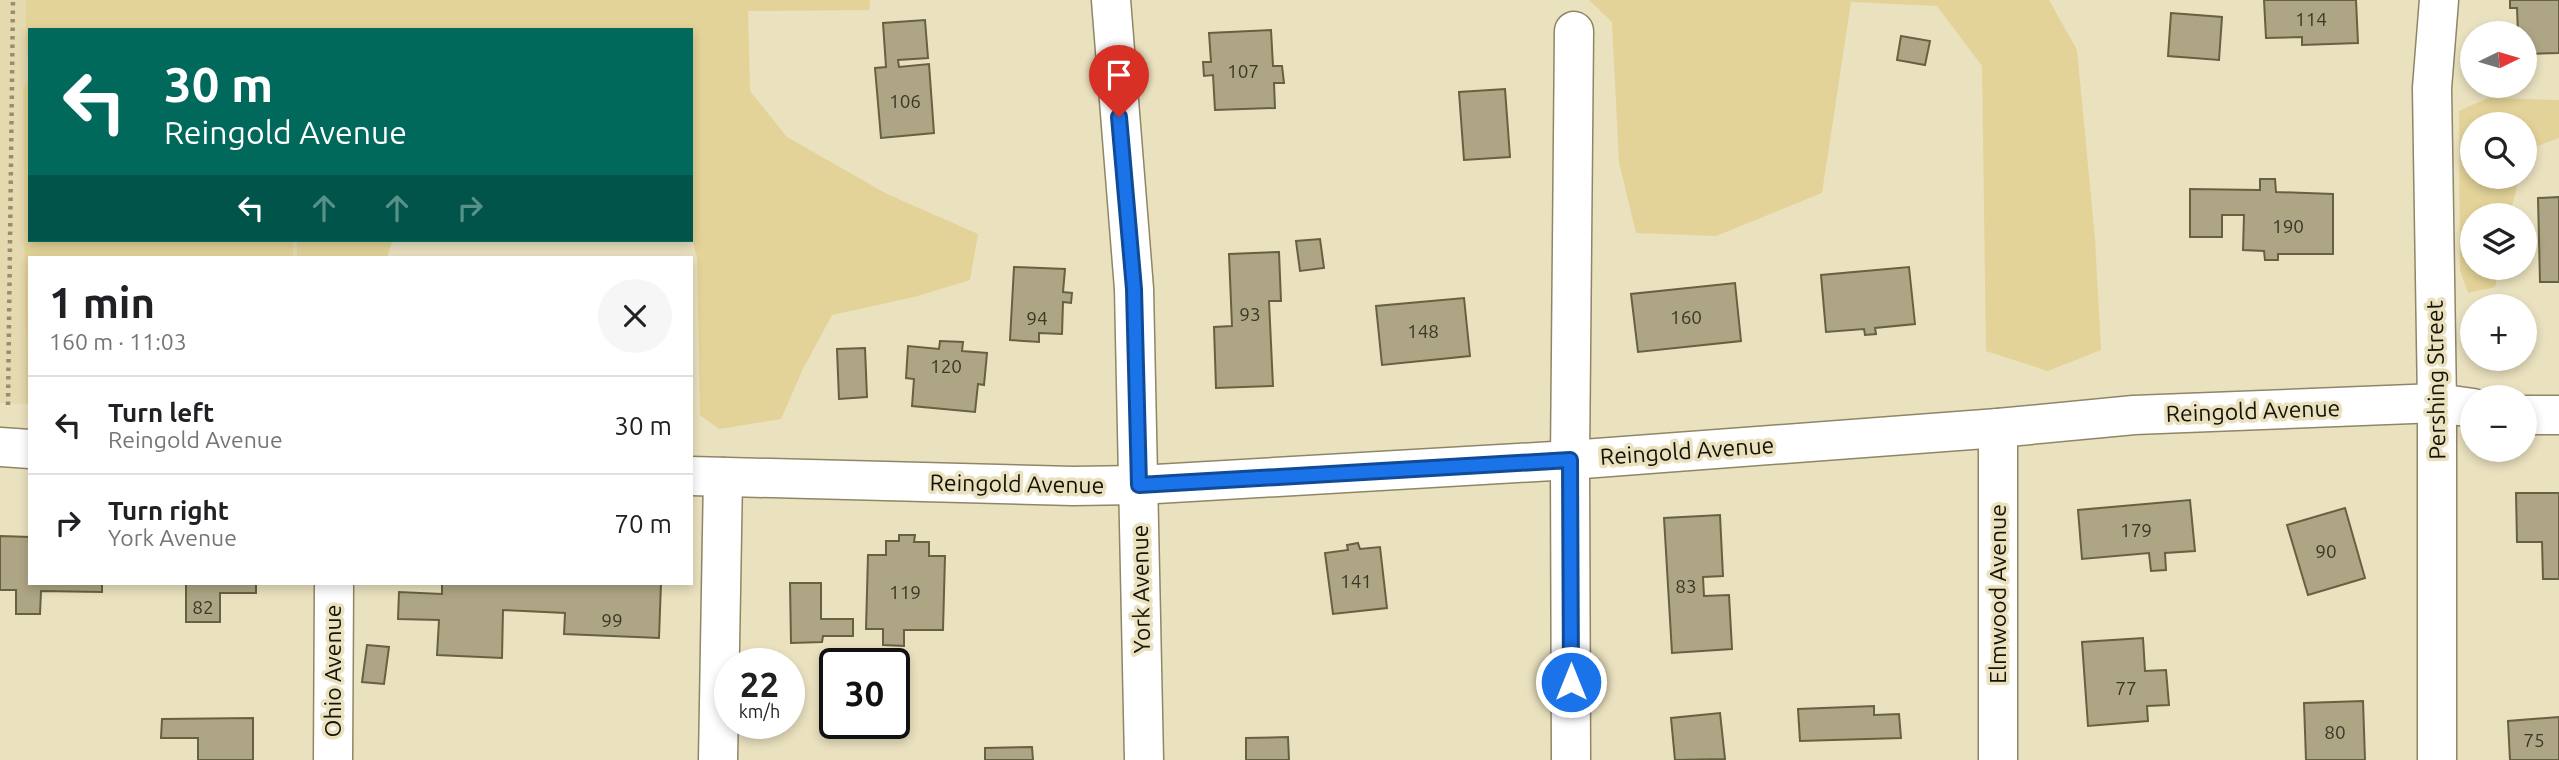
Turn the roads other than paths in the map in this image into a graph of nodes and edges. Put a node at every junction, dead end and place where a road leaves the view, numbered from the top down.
1 (1111, 0) edge
2 (2439, 0) edge
3 (1574, 31) dead end
4 (2455, 405) edge
5 (2537, 415) edge
6 (2559, 415) edge
7 (1998, 428) junction
8 (4, 430) edge
9 (28, 448) edge
10 (1570, 460) junction
11 (707, 477) edge
12 (1139, 485) junction
13 (334, 585) edge
14 (333, 760) edge
15 (718, 760) edge
16 (1144, 760) edge
17 (1571, 760) edge
18 (1998, 760) edge
19 (2437, 760) edge

1 - 12 street, York Avenue
2 - 4 street, Pershing Street
3 - 10 street
4 - 7 street, Reingold Avenue
4 - 19 street, Pershing Street
5 - 6 street
7 - 10 street, Reingold Avenue
7 - 18 street, Elmwood Avenue
8 - 9 street
10 - 12 street, Reingold Avenue
10 - 17 street
11 - 12 street, Reingold Avenue
11 - 15 street
12 - 16 street, York Avenue
13 - 14 street, Ohio Avenue

